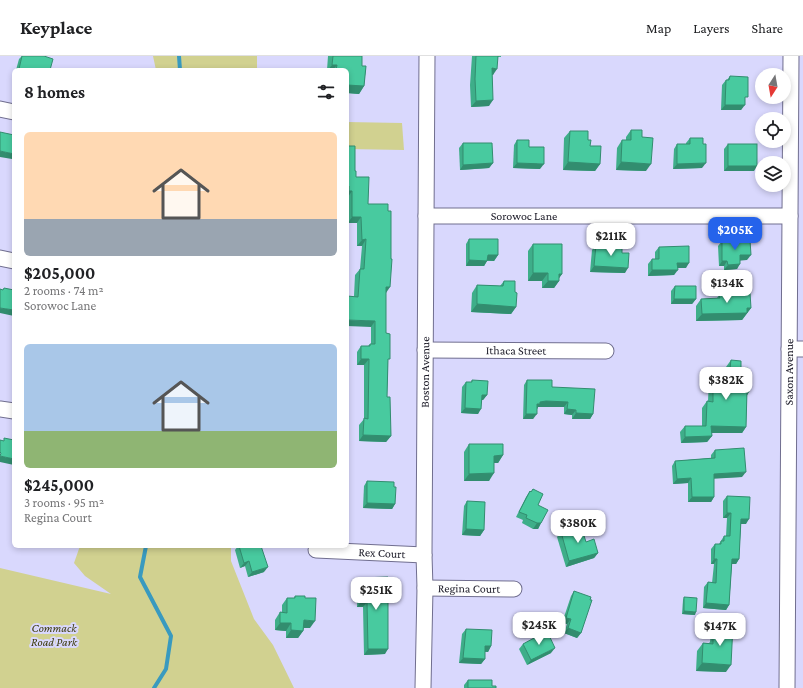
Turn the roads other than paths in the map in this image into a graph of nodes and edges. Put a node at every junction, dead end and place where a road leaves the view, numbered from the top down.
1 (427, 56) edge
2 (790, 56) edge
3 (0, 109) edge
4 (12, 112) edge
5 (426, 216) junction
6 (790, 216) junction
7 (0, 258) edge
8 (12, 261) edge
9 (796, 349) edge
10 (425, 350) junction
11 (606, 351) dead end
12 (0, 409) edge
13 (12, 412) edge
14 (316, 550) dead end
15 (424, 555) junction
16 (425, 588) junction
17 (514, 588) dead end
18 (423, 688) edge
19 (787, 688) edge

1 - 5 street, Boston Avenue
2 - 6 street, Saxon Avenue
3 - 4 street
5 - 6 street, Sorowoc Lane
5 - 10 street, Boston Avenue
6 - 9 street, Saxon Avenue
7 - 8 street
9 - 19 street, Saxon Avenue
10 - 11 street, Ithaca Street
10 - 15 street, Boston Avenue
12 - 13 street
14 - 15 street, Rex Court
15 - 16 street, Boston Avenue
16 - 17 street, Regina Court
16 - 18 street, Boston Avenue

